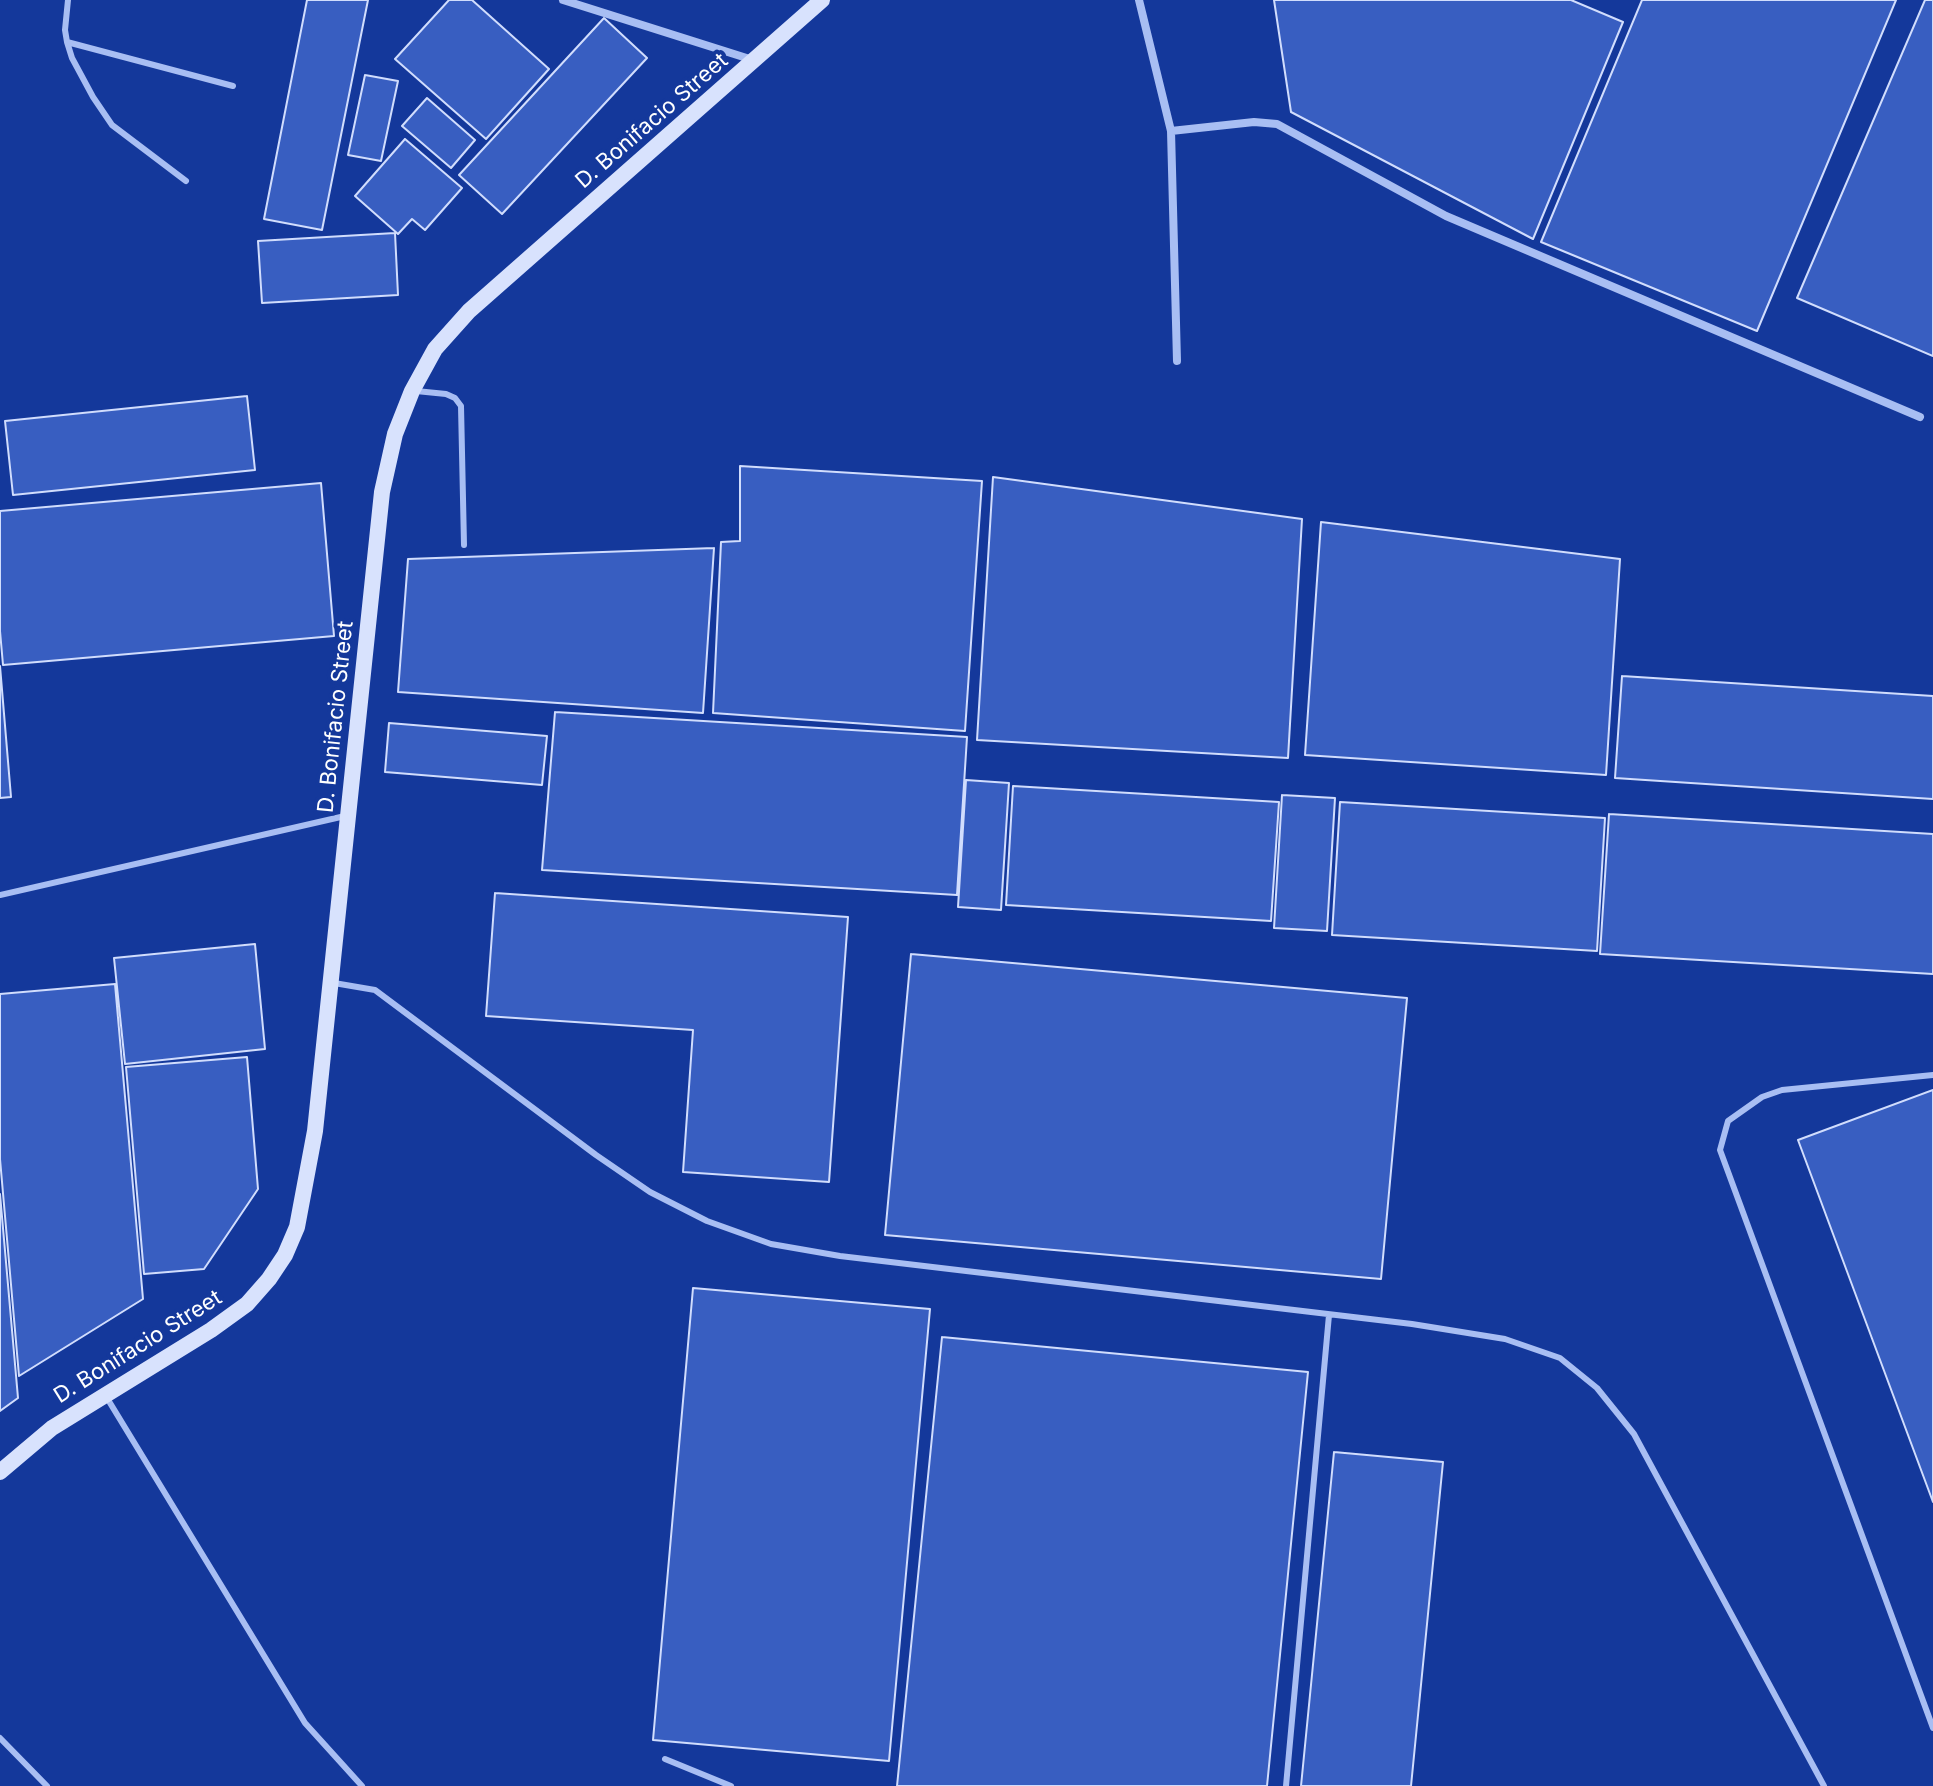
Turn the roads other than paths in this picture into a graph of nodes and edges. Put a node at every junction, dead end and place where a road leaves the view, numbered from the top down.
1 (68, 0) edge
2 (563, 0) edge
3 (822, 0) edge
4 (1139, 0) edge
5 (67, 42) junction
6 (754, 60) junction
7 (233, 86) dead end
8 (1171, 131) junction
9 (186, 181) dead end
10 (1177, 361) dead end
11 (412, 391) junction
12 (1920, 417) dead end
13 (464, 545) dead end
14 (348, 815) junction
15 (0, 895) edge
16 (330, 983) junction
17 (1933, 1075) edge
18 (1329, 1315) junction
19 (105, 1395) junction
20 (0, 1472) edge
21 (1933, 1728) edge
22 (0, 1738) edge
23 (665, 1759) dead end
24 (47, 1786) edge
25 (362, 1786) edge
26 (731, 1786) edge
27 (1286, 1786) edge
28 (1824, 1786) edge

1 - 5 lane
2 - 6 street
3 - 6 main road, D. Bonifacio Street
4 - 8 street
5 - 7 lane
5 - 9 lane
6 - 11 main road, D. Bonifacio Street
8 - 10 street
8 - 12 street
11 - 13 lane
11 - 14 main road, D. Bonifacio Street
14 - 15 lane
14 - 16 main road, D. Bonifacio Street
16 - 18 lane
16 - 19 main road, D. Bonifacio Street
17 - 21 lane
18 - 27 lane
18 - 28 lane
19 - 20 main road, D. Bonifacio Street
19 - 25 lane
22 - 24 lane
23 - 26 lane

